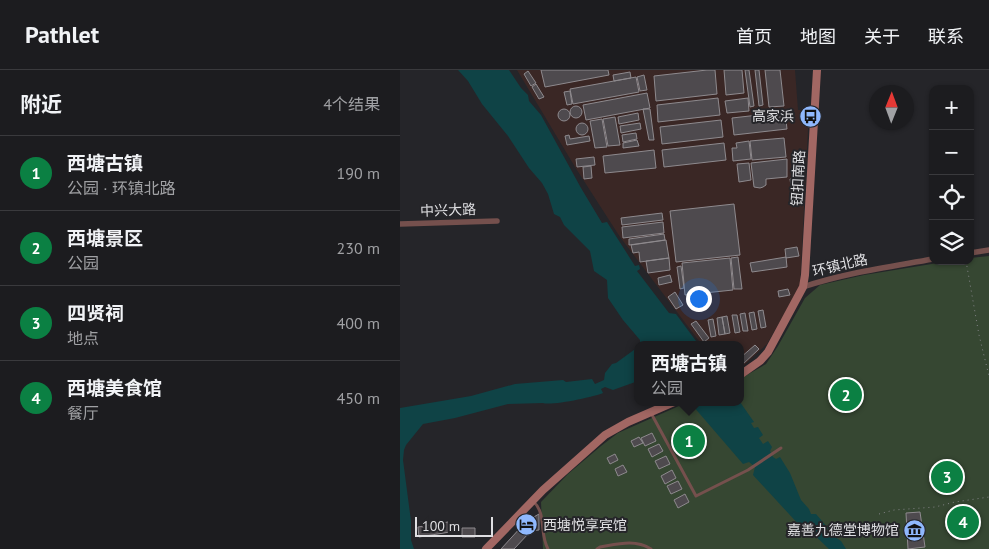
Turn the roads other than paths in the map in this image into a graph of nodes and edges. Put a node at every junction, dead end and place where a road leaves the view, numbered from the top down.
1 (818, 70) edge
2 (497, 221) dead end
3 (400, 224) edge
4 (989, 250) edge
5 (974, 252) edge
6 (929, 260) edge
7 (803, 287) junction
8 (744, 373) edge
9 (665, 406) edge
10 (650, 412) junction
11 (782, 448) dead end
12 (533, 500) junction
13 (486, 549) edge
14 (548, 549) edge
15 (597, 549) edge
16 (651, 549) edge

1 - 7 street, 钮扣南路
2 - 3 street, 中兴大路
4 - 5 street
6 - 7 street, 环镇北路
7 - 8 street, 环镇北路
9 - 10 street
10 - 11 lane
10 - 12 street
12 - 13 street
12 - 14 lane
15 - 16 lane

